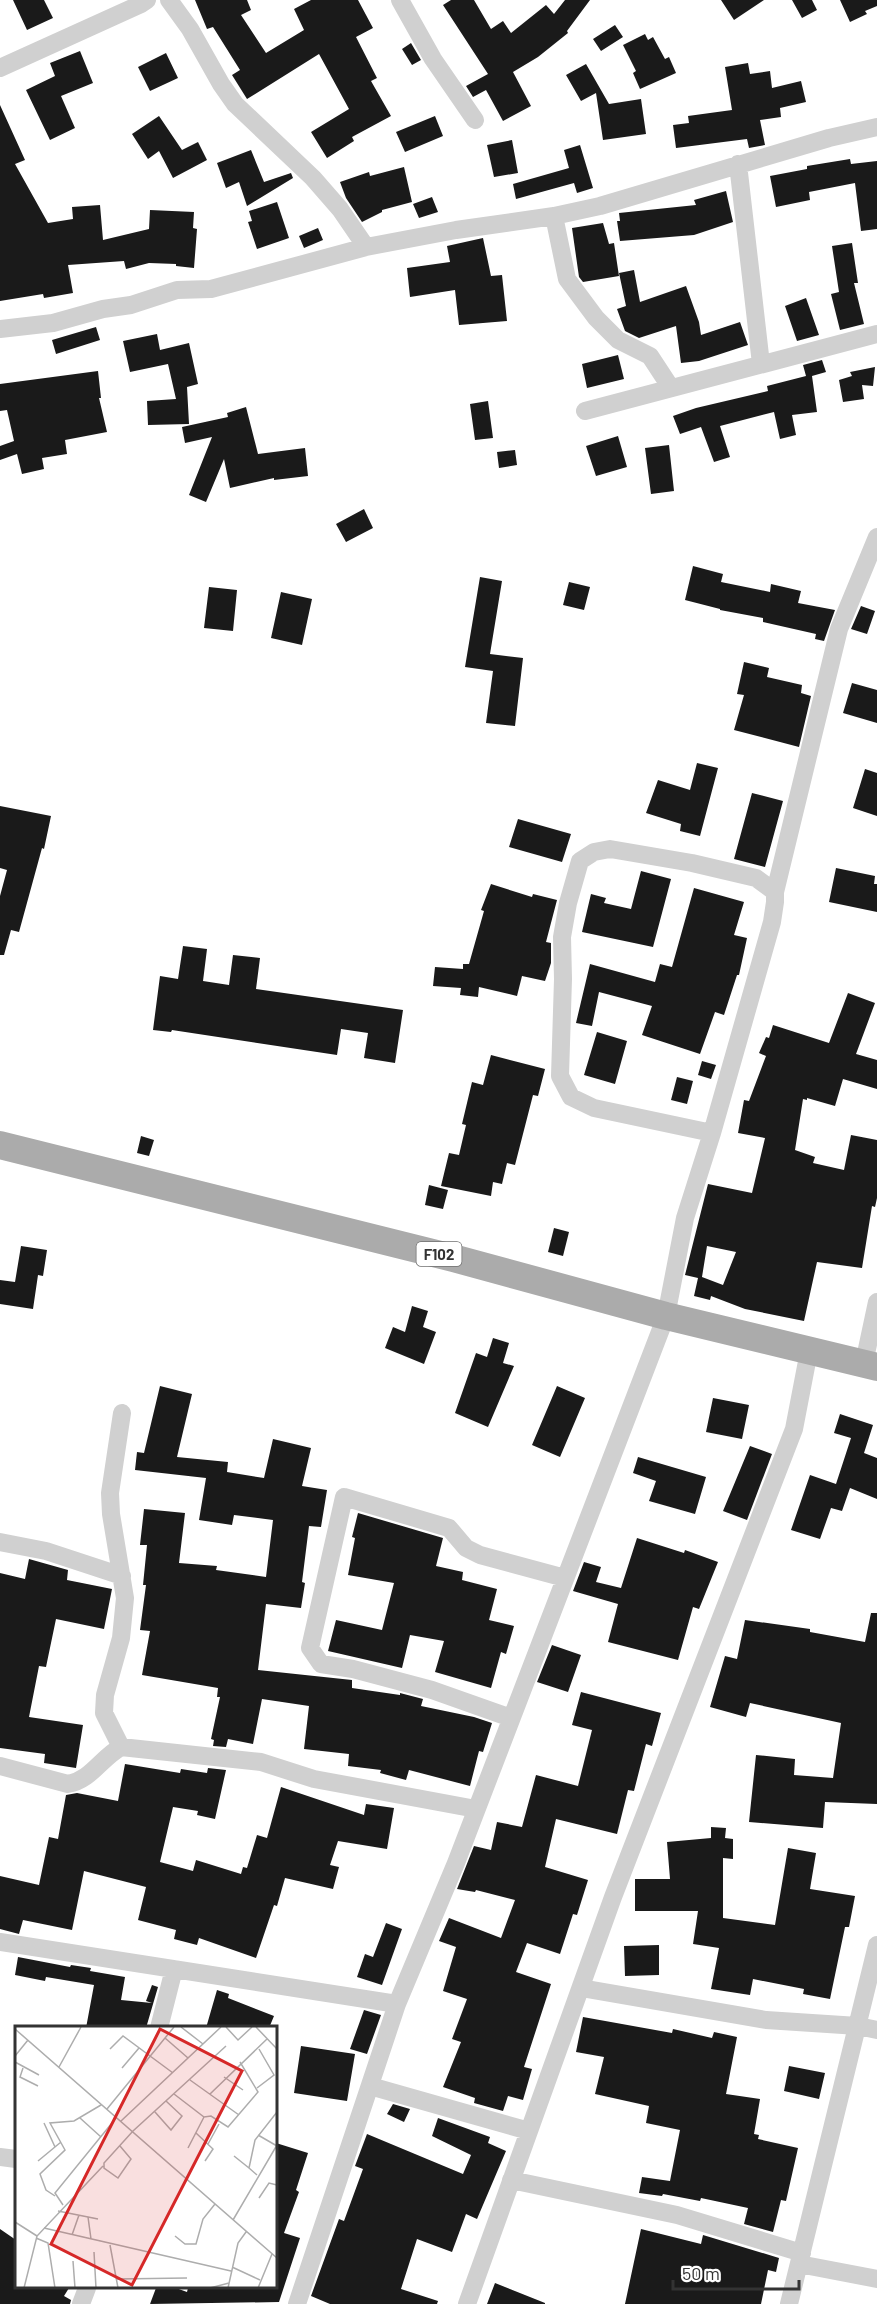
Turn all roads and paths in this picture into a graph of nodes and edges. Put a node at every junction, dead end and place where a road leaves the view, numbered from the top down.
1 (147, 0) edge
2 (169, 0) edge
3 (400, 0) edge
4 (0, 68) edge
5 (475, 120) dead end
6 (877, 127) edge
7 (738, 164) junction
8 (554, 216) junction
9 (366, 247) junction
10 (0, 329) edge
11 (877, 334) edge
12 (760, 364) junction
13 (671, 388) junction
14 (585, 411) dead end
15 (877, 537) edge
16 (775, 891) junction
17 (712, 1133) junction
18 (0, 1145) edge
19 (877, 1302) edge
20 (666, 1316) junction
21 (809, 1352) junction
22 (870, 1365) edge
23 (122, 1413) dead end
24 (0, 1542) edge
25 (122, 1576) junction
26 (565, 1578) junction
27 (511, 1718) junction
28 (121, 1747) junction
29 (0, 1766) edge
30 (476, 1809) junction
31 (0, 1942) edge
32 (877, 1945) edge
33 (174, 1969) junction
34 (581, 1988) junction
35 (397, 2004) junction
36 (160, 2026) edge
37 (858, 2026) junction
38 (877, 2030) edge
39 (370, 2086) junction
40 (529, 2131) junction
41 (0, 2157) edge
42 (15, 2159) edge
43 (511, 2180) junction
44 (800, 2259) junction
45 (877, 2279) edge
46 (87, 2289) edge
47 (81, 2304) edge
48 (297, 2304) edge
49 (467, 2304) edge
50 (789, 2304) edge

1 - 4 street
2 - 9 street
3 - 5 street
6 - 7 street
7 - 8 street
7 - 12 street
8 - 9 street
8 - 13 street
9 - 10 street
11 - 12 street
12 - 13 street
13 - 14 street
15 - 16 street
16 - 17 street
16 - 17 street
17 - 20 street
18 - 20 main road, F102
19 - 22 street
20 - 21 main road, F102
20 - 26 street
21 - 22 main road, F102
21 - 34 street
23 - 25 street
24 - 25 street
25 - 28 street
26 - 27 street
26 - 27 street
27 - 30 street
28 - 29 street
28 - 30 street
30 - 35 street
31 - 33 street
32 - 37 street
33 - 35 street
33 - 36 street
34 - 37 street
34 - 40 street
35 - 39 street
37 - 38 street
37 - 44 street
39 - 40 street
39 - 48 street
40 - 43 street
41 - 42 street
43 - 44 street
43 - 49 street
44 - 45 street
44 - 50 street
46 - 47 street

